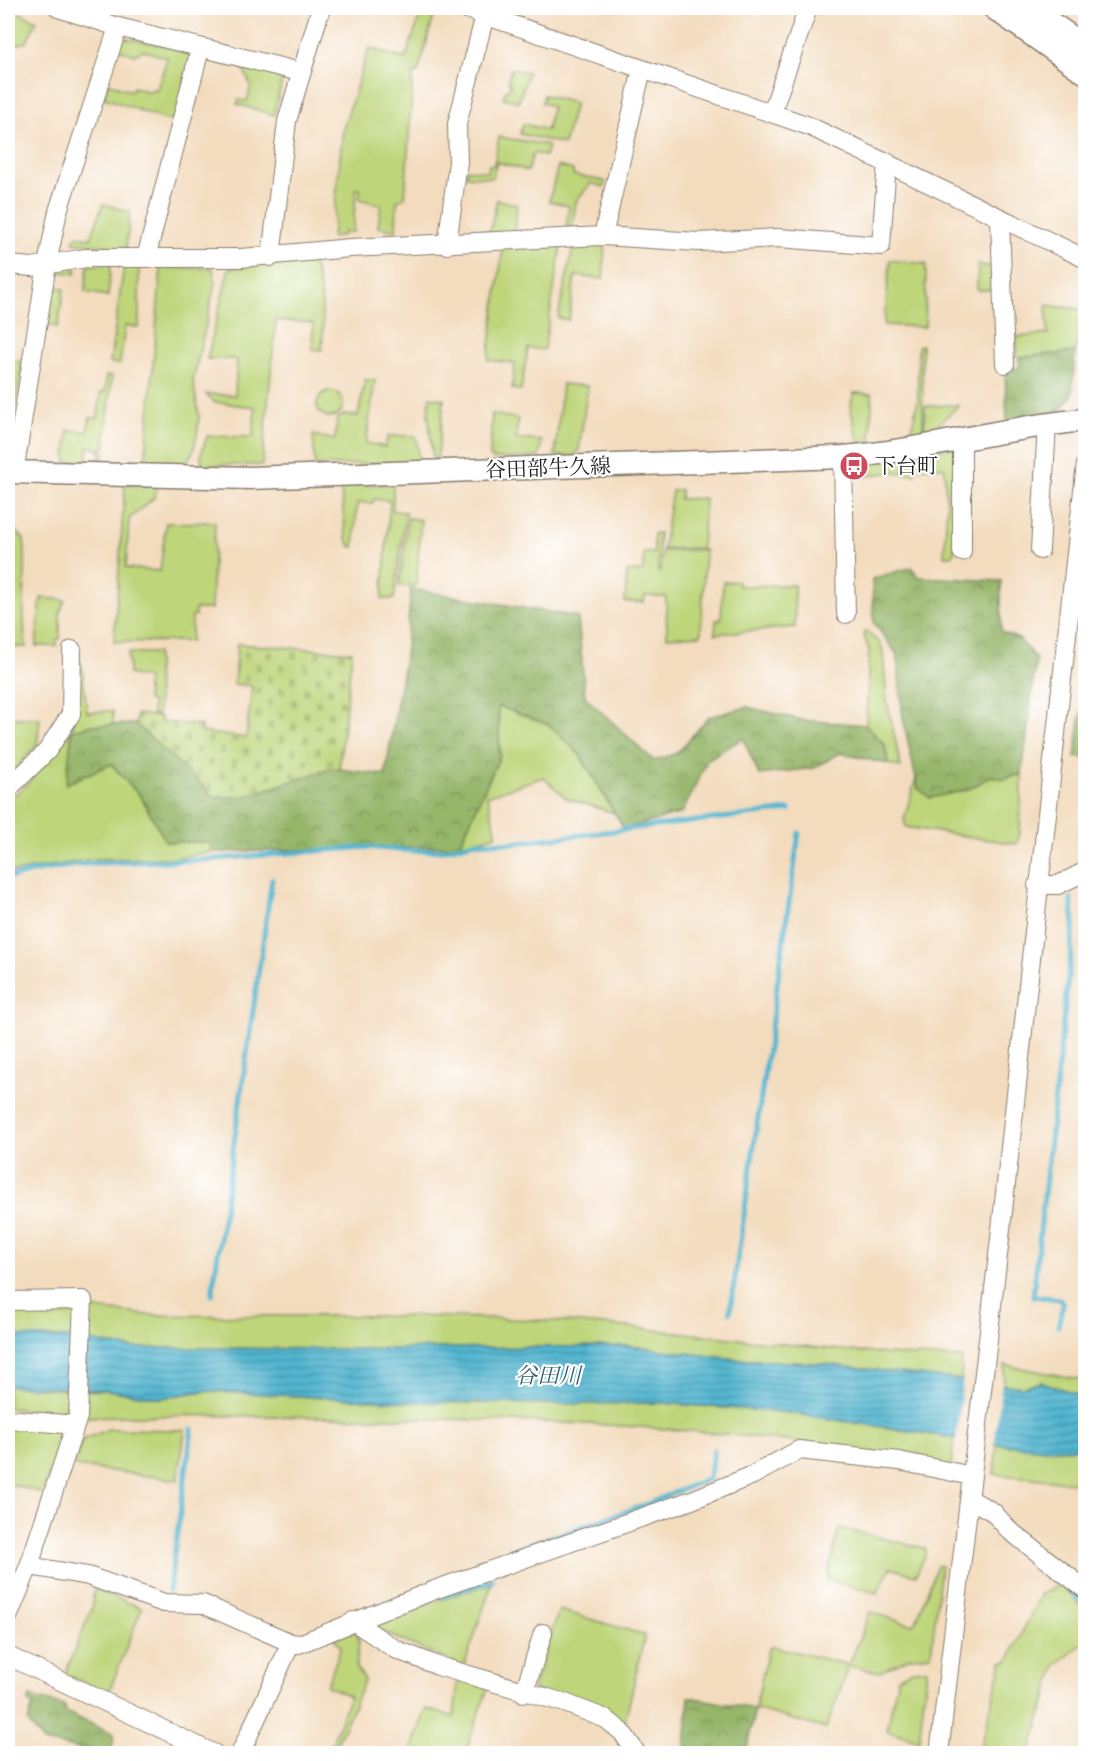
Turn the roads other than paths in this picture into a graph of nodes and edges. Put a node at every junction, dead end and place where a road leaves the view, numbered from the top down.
1 (58, 8) edge
2 (321, 8) edge
3 (464, 8) edge
4 (805, 8) edge
5 (994, 8) edge
6 (1029, 8) edge
7 (485, 15) junction
8 (118, 27) junction
9 (1086, 47) edge
10 (201, 49) junction
11 (642, 69) junction
12 (300, 72) junction
13 (1086, 73) edge
14 (772, 112) junction
15 (887, 162) junction
16 (1000, 218) junction
17 (603, 236) junction
18 (447, 245) junction
19 (271, 256) junction
20 (146, 258) junction
21 (1086, 259) edge
22 (47, 264) junction
23 (8, 265) edge
24 (1005, 364) dead end
25 (1086, 420) edge
26 (1047, 423) junction
27 (962, 439) junction
28 (843, 457) junction
29 (1086, 464) edge
30 (11, 473) edge
31 (1040, 550) dead end
32 (962, 552) dead end
33 (846, 614) dead end
34 (72, 651) dead end
35 (8, 789) edge
36 (1086, 871) edge
37 (1037, 885) junction
38 (8, 1301) edge
39 (8, 1419) edge
40 (76, 1421) junction
41 (972, 1473) junction
42 (970, 1499) junction
43 (29, 1566) junction
44 (1086, 1590) edge
45 (8, 1617) edge
46 (353, 1621) junction
47 (543, 1633) dead end
48 (291, 1643) junction
49 (8, 1656) edge
50 (524, 1693) junction
51 (215, 1754) edge
52 (240, 1754) edge
53 (637, 1754) edge
54 (939, 1754) edge

1 - 8 street
2 - 12 street
3 - 7 street
4 - 14 street
5 - 13 main road
6 - 9 main road
7 - 11 street
7 - 18 street
8 - 10 street
8 - 22 street
10 - 12 street
10 - 20 street
11 - 14 street
11 - 17 street
12 - 19 street
14 - 15 street
15 - 16 street
15 - 17 street
16 - 21 street
16 - 24 street
17 - 18 street
18 - 19 street
19 - 20 street
20 - 22 street
22 - 23 street
22 - 30 street
25 - 26 main road, 谷田部牛久線
26 - 27 main road, 谷田部牛久線
26 - 31 street
27 - 28 main road, 谷田部牛久線
27 - 32 street
28 - 30 main road, 谷田部牛久線
28 - 33 street
29 - 37 street
34 - 35 street
36 - 37 street
37 - 41 street
38 - 40 street
39 - 40 street
40 - 43 street
41 - 42 street
41 - 46 street
42 - 44 street
42 - 54 street
43 - 45 street
43 - 48 street
46 - 48 street
46 - 50 street
47 - 50 street
48 - 52 street
49 - 51 street
50 - 53 street

